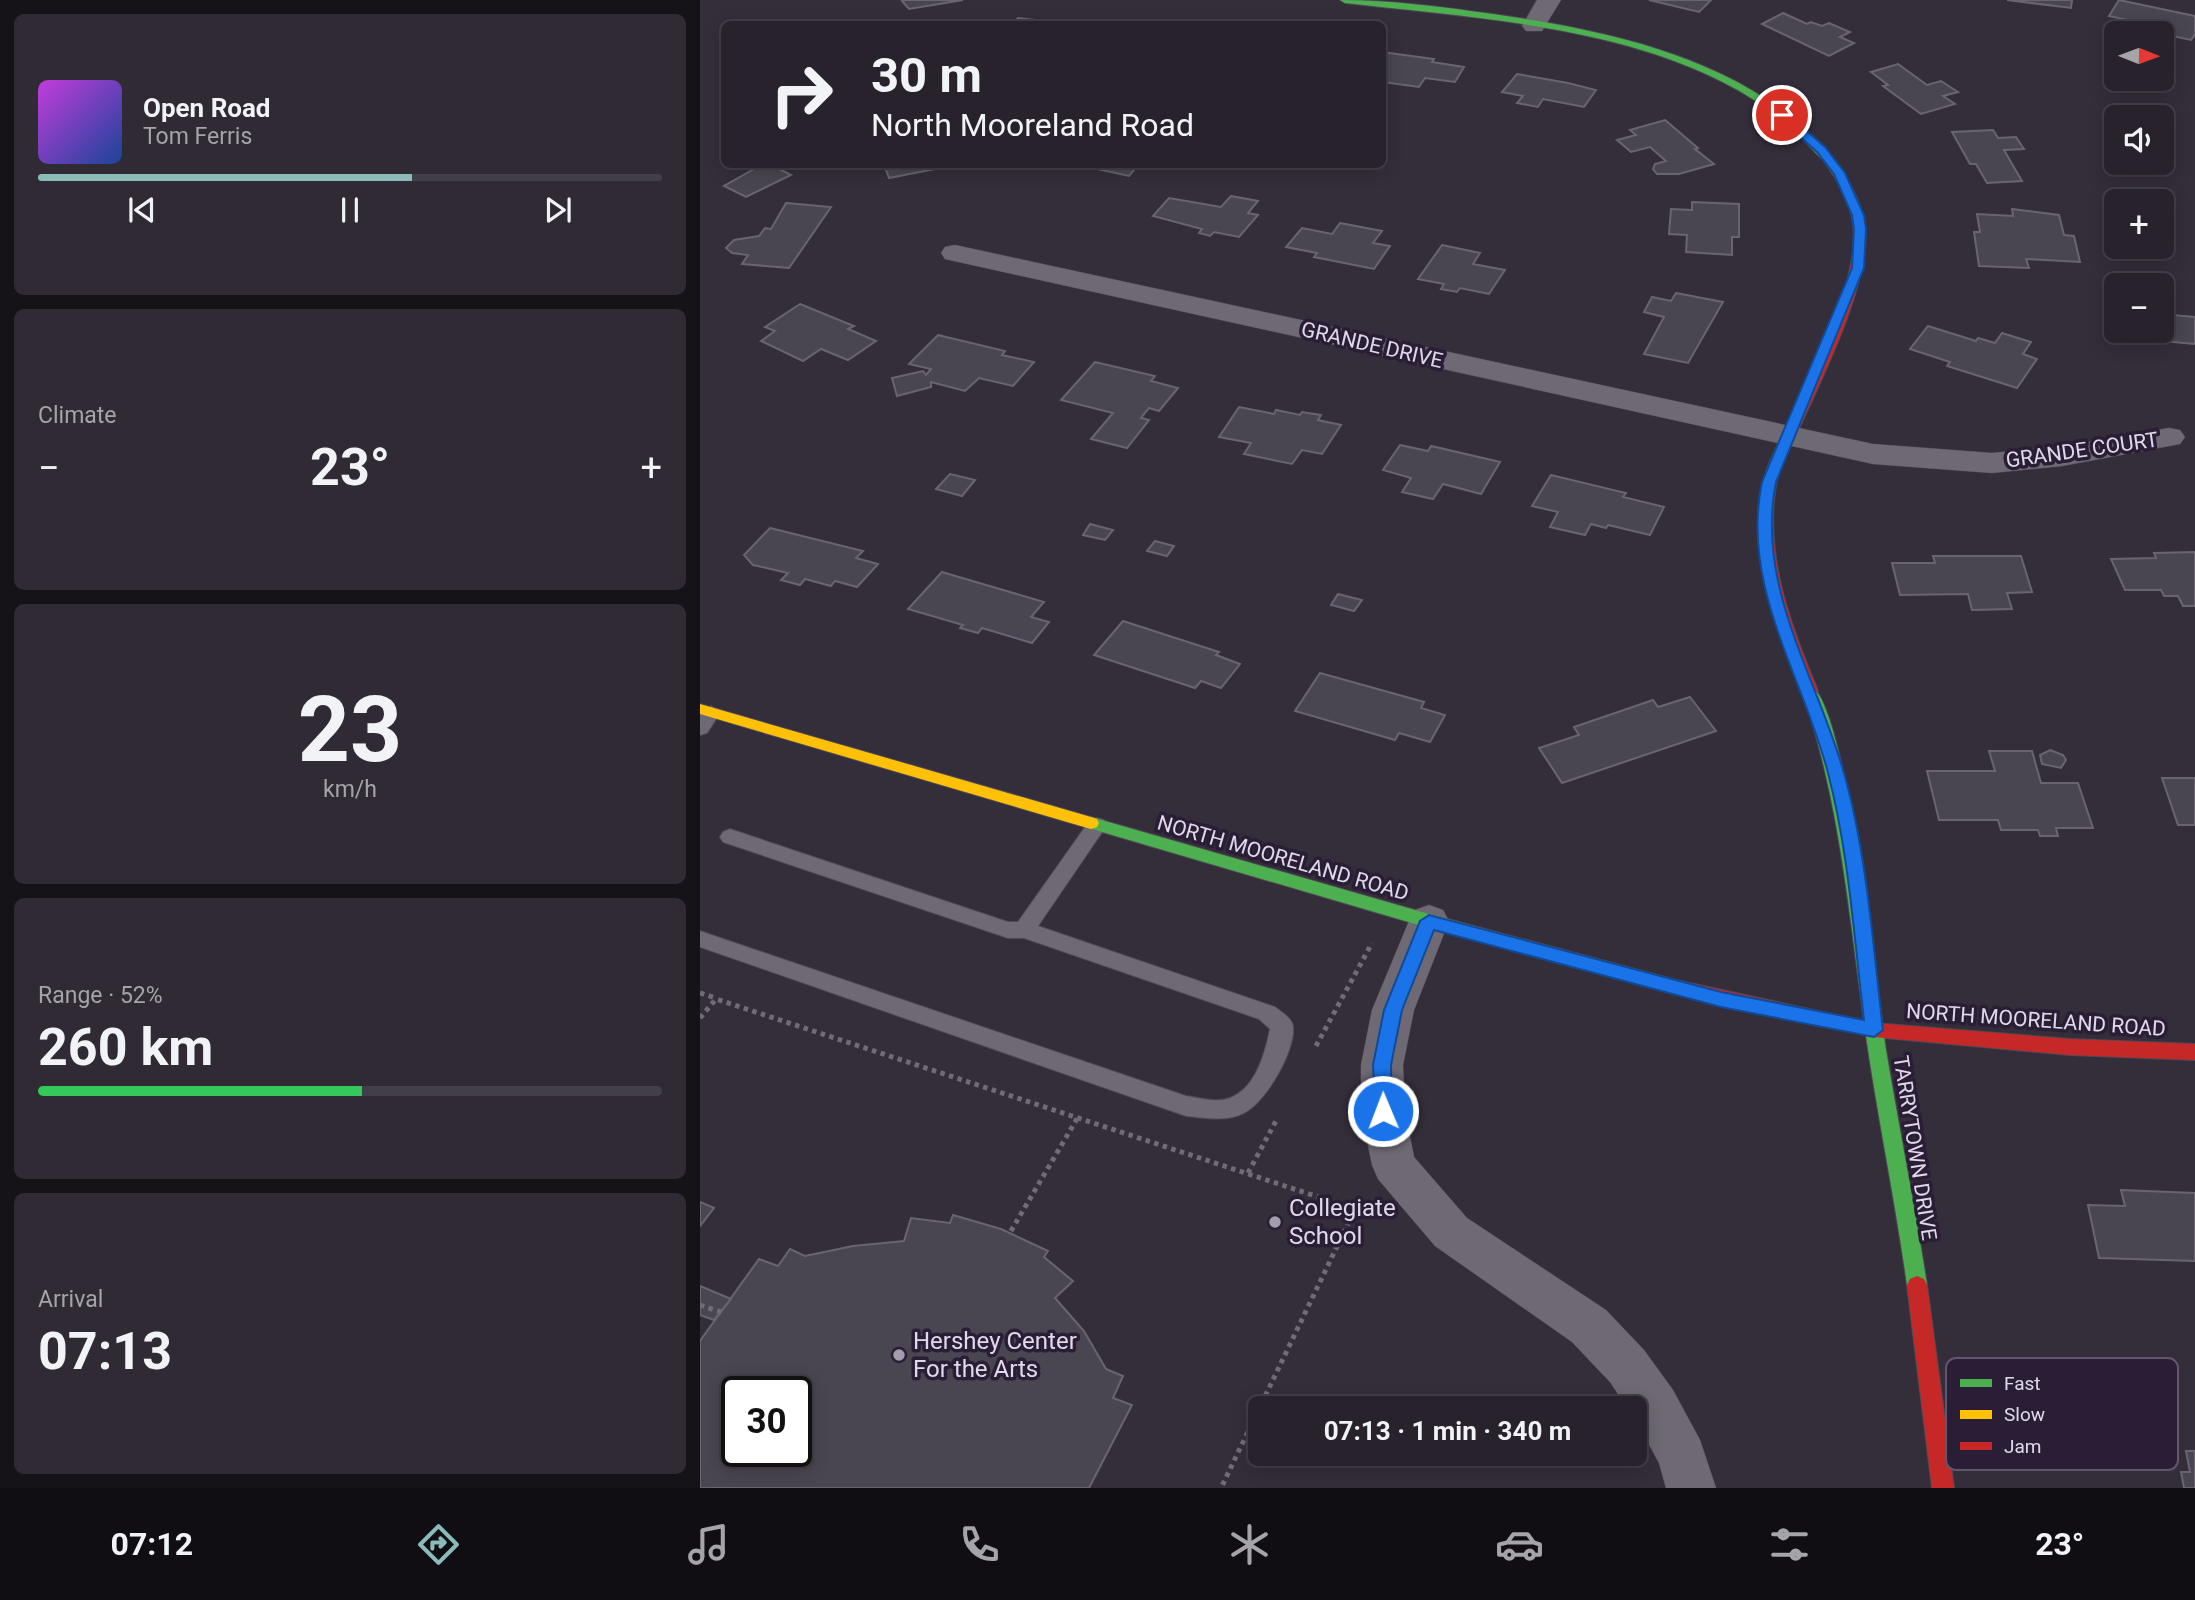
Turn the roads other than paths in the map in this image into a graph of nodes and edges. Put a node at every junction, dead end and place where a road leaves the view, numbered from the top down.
1 (1345, 0) edge
2 (1549, 0) edge
3 (1534, 26) junction
4 (955, 253) dead end
5 (2169, 437) dead end
6 (1788, 438) junction
7 (704, 717) edge
8 (1097, 825) junction
9 (730, 837) dead end
10 (1429, 921) junction
11 (1024, 930) junction
12 (700, 939) edge
13 (1874, 1030) junction
14 (2195, 1052) edge
15 (1691, 1488) edge
16 (1943, 1488) edge

1 - 3 street, TARRYTOWN DRIVE
2 - 3 street
3 - 6 street, TARRYTOWN DRIVE
4 - 6 street, GRANDE DRIVE
5 - 6 street, GRANDE COURT
6 - 13 street, TARRYTOWN DRIVE
7 - 8 street, NORTH MOORELAND ROAD
8 - 10 street, NORTH MOORELAND ROAD
8 - 11 lane
9 - 11 lane
10 - 13 street, NORTH MOORELAND ROAD
10 - 15 street
11 - 12 lane
13 - 14 street, NORTH MOORELAND ROAD
13 - 16 street, TARRYTOWN DRIVE

